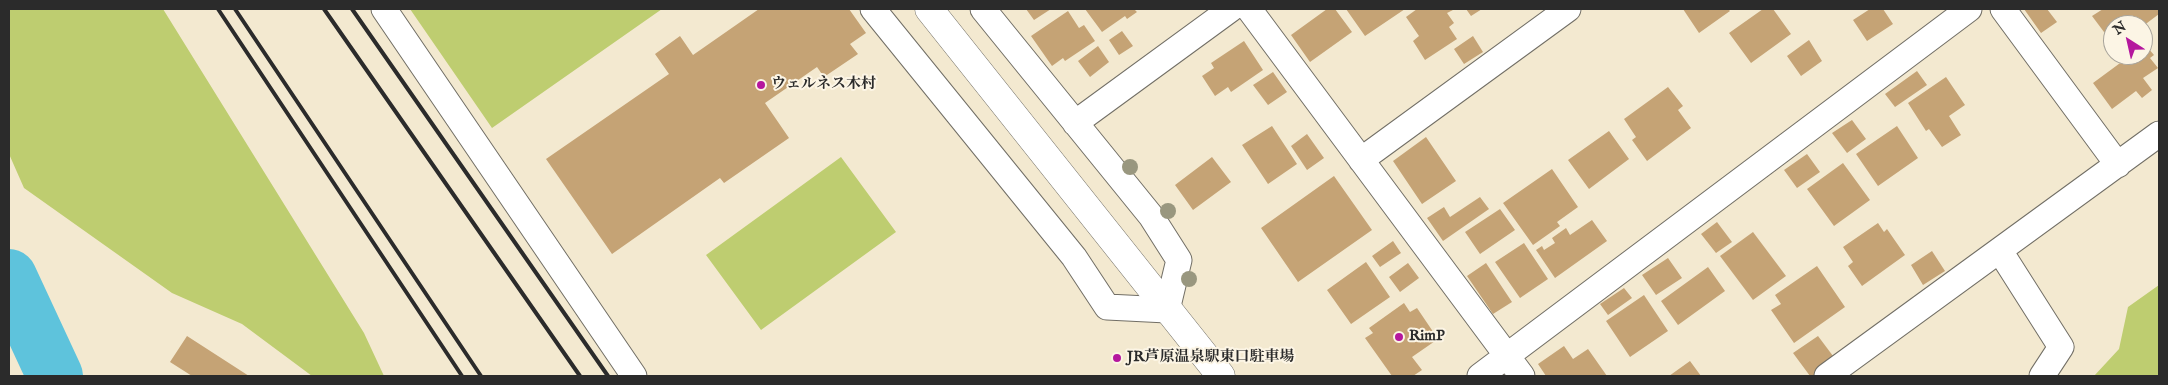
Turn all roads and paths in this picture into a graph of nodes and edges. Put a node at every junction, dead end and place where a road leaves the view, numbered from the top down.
1 (384, 9) edge
2 (873, 9) edge
3 (929, 9) edge
4 (983, 9) edge
5 (1231, 9) edge
6 (1249, 9) edge
7 (1568, 9) edge
8 (1969, 9) edge
9 (2002, 9) edge
10 (1075, 123) junction
11 (2159, 134) edge
12 (1361, 160) junction
13 (2118, 165) junction
14 (2000, 250) junction
15 (1167, 310) junction
16 (1507, 357) junction
17 (634, 376) edge
18 (1221, 376) edge
19 (1480, 376) edge
20 (1522, 376) edge
21 (1827, 376) edge
22 (2042, 376) edge

1 - 17 street
2 - 15 street
3 - 15 street
4 - 10 street
5 - 10 street
6 - 12 street
7 - 12 street
8 - 16 street
9 - 13 street
10 - 15 street
11 - 13 street
12 - 16 street
13 - 14 street
14 - 21 street
14 - 22 street
15 - 18 street
16 - 19 street
16 - 20 street

